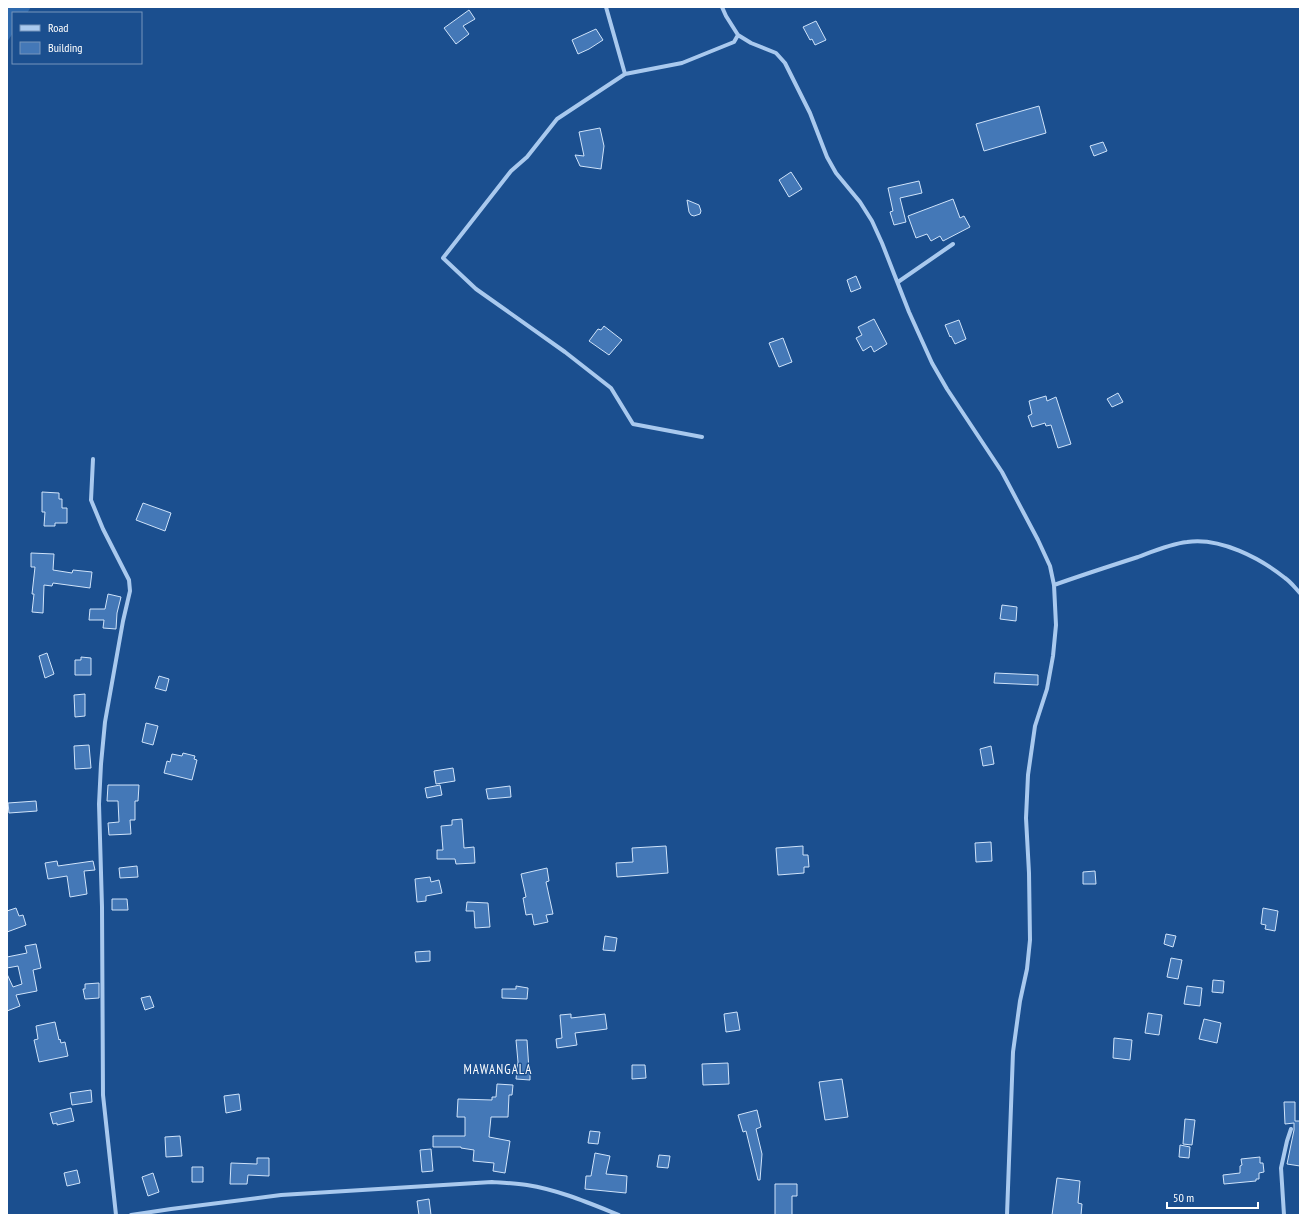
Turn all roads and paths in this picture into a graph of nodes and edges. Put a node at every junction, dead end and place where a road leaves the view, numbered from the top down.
1 (606, 7) edge
2 (722, 7) edge
3 (738, 35) junction
4 (624, 74) junction
5 (953, 244) dead end
6 (898, 282) junction
7 (702, 437) dead end
8 (93, 459) dead end
9 (1054, 585) junction
10 (1300, 593) edge
11 (1291, 1129) dead end
12 (116, 1215) edge
13 (131, 1215) edge
14 (619, 1215) edge
15 (1008, 1215) edge
16 (1284, 1215) edge

1 - 4 street
2 - 3 street
3 - 4 street
3 - 6 street
4 - 7 street
5 - 6 street
6 - 9 street
8 - 12 street
9 - 10 street
9 - 15 street
11 - 16 street
13 - 14 street

